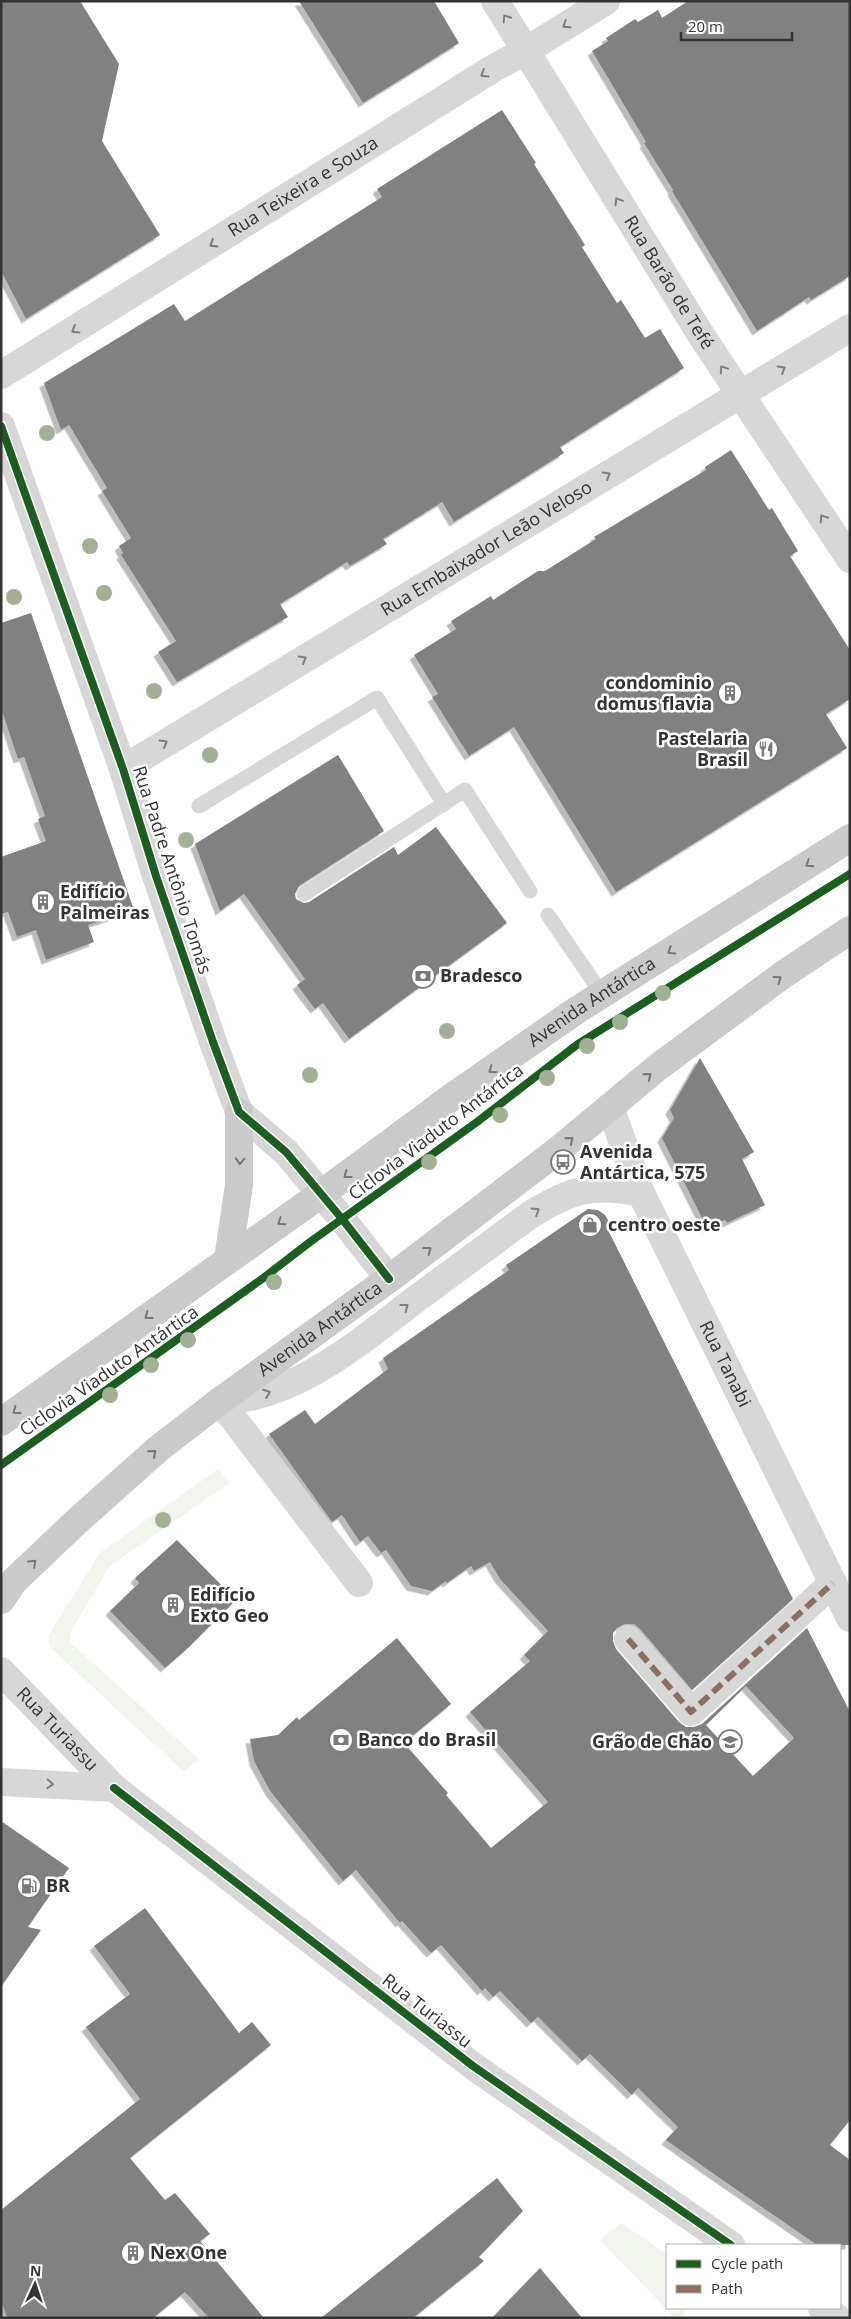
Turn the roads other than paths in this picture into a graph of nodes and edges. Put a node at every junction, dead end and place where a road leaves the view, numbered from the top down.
1 (495, 1) edge
2 (606, 1) edge
3 (527, 50) junction
4 (850, 328) edge
5 (1, 375) edge
6 (740, 395) junction
7 (1, 426) edge
8 (850, 559) edge
9 (123, 768) junction
10 (444, 804) junction
11 (199, 806) dead end
12 (850, 838) edge
13 (530, 891) dead end
14 (304, 894) dead end
15 (548, 914) dead end
16 (850, 930) edge
17 (602, 994) junction
18 (610, 1107) junction
19 (239, 1112) junction
20 (642, 1193) junction
21 (321, 1194) junction
22 (228, 1259) junction
23 (389, 1279) junction
24 (220, 1401) junction
25 (1, 1422) edge
26 (833, 1582) junction
27 (359, 1583) dead end
28 (1, 1600) edge
29 (850, 1618) edge
30 (628, 1639) dead end
31 (1, 1670) edge
32 (1, 1782) edge
33 (114, 1788) junction
34 (730, 2244) edge
35 (824, 2309) edge
36 (837, 2318) edge

3 -> 1 street, Rua Barão de Tefé
2 -> 3 street, Rua Teixeira e Souza
3 -> 5 street, Rua Teixeira e Souza
6 -> 3 street, Rua Barão de Tefé
6 -> 4 street, Rua Embaixador Leão Veloso
8 -> 6 street, Rua Barão de Tefé
9 -> 6 street, Rua Embaixador Leão Veloso
7 - 9 street, Rua Padre Antônio Tomás
9 - 19 street, Rua Padre Antônio Tomás
10 - 11 lane
10 - 13 lane
10 - 14 lane
12 -> 17 main road, Avenida Antártica
15 - 17 lane
18 -> 16 main road, Avenida Antártica
17 -> 21 main road, Avenida Antártica
18 - 20 street, Rua Tanabi
23 -> 18 main road, Avenida Antártica
19 - 21 street, Rua Padre Antônio Tomás
19 -> 22 main road
24 -> 20 street, Avenida Antártica
20 - 26 street, Rua Tanabi
21 -> 22 main road, Avenida Antártica
21 - 23 street, Rua Padre Antônio Tomás
22 -> 25 main road, Avenida Antártica
23 - 24 main road, Avenida Antártica
24 - 27 street
28 -> 24 main road, Avenida Antártica
26 - 29 street, Rua Tanabi
26 - 30 street
31 - 33 street, Rua Turiassu
32 -> 33 street, Rua Turiassu
33 - 34 street, Rua Turiassu
35 - 36 street

